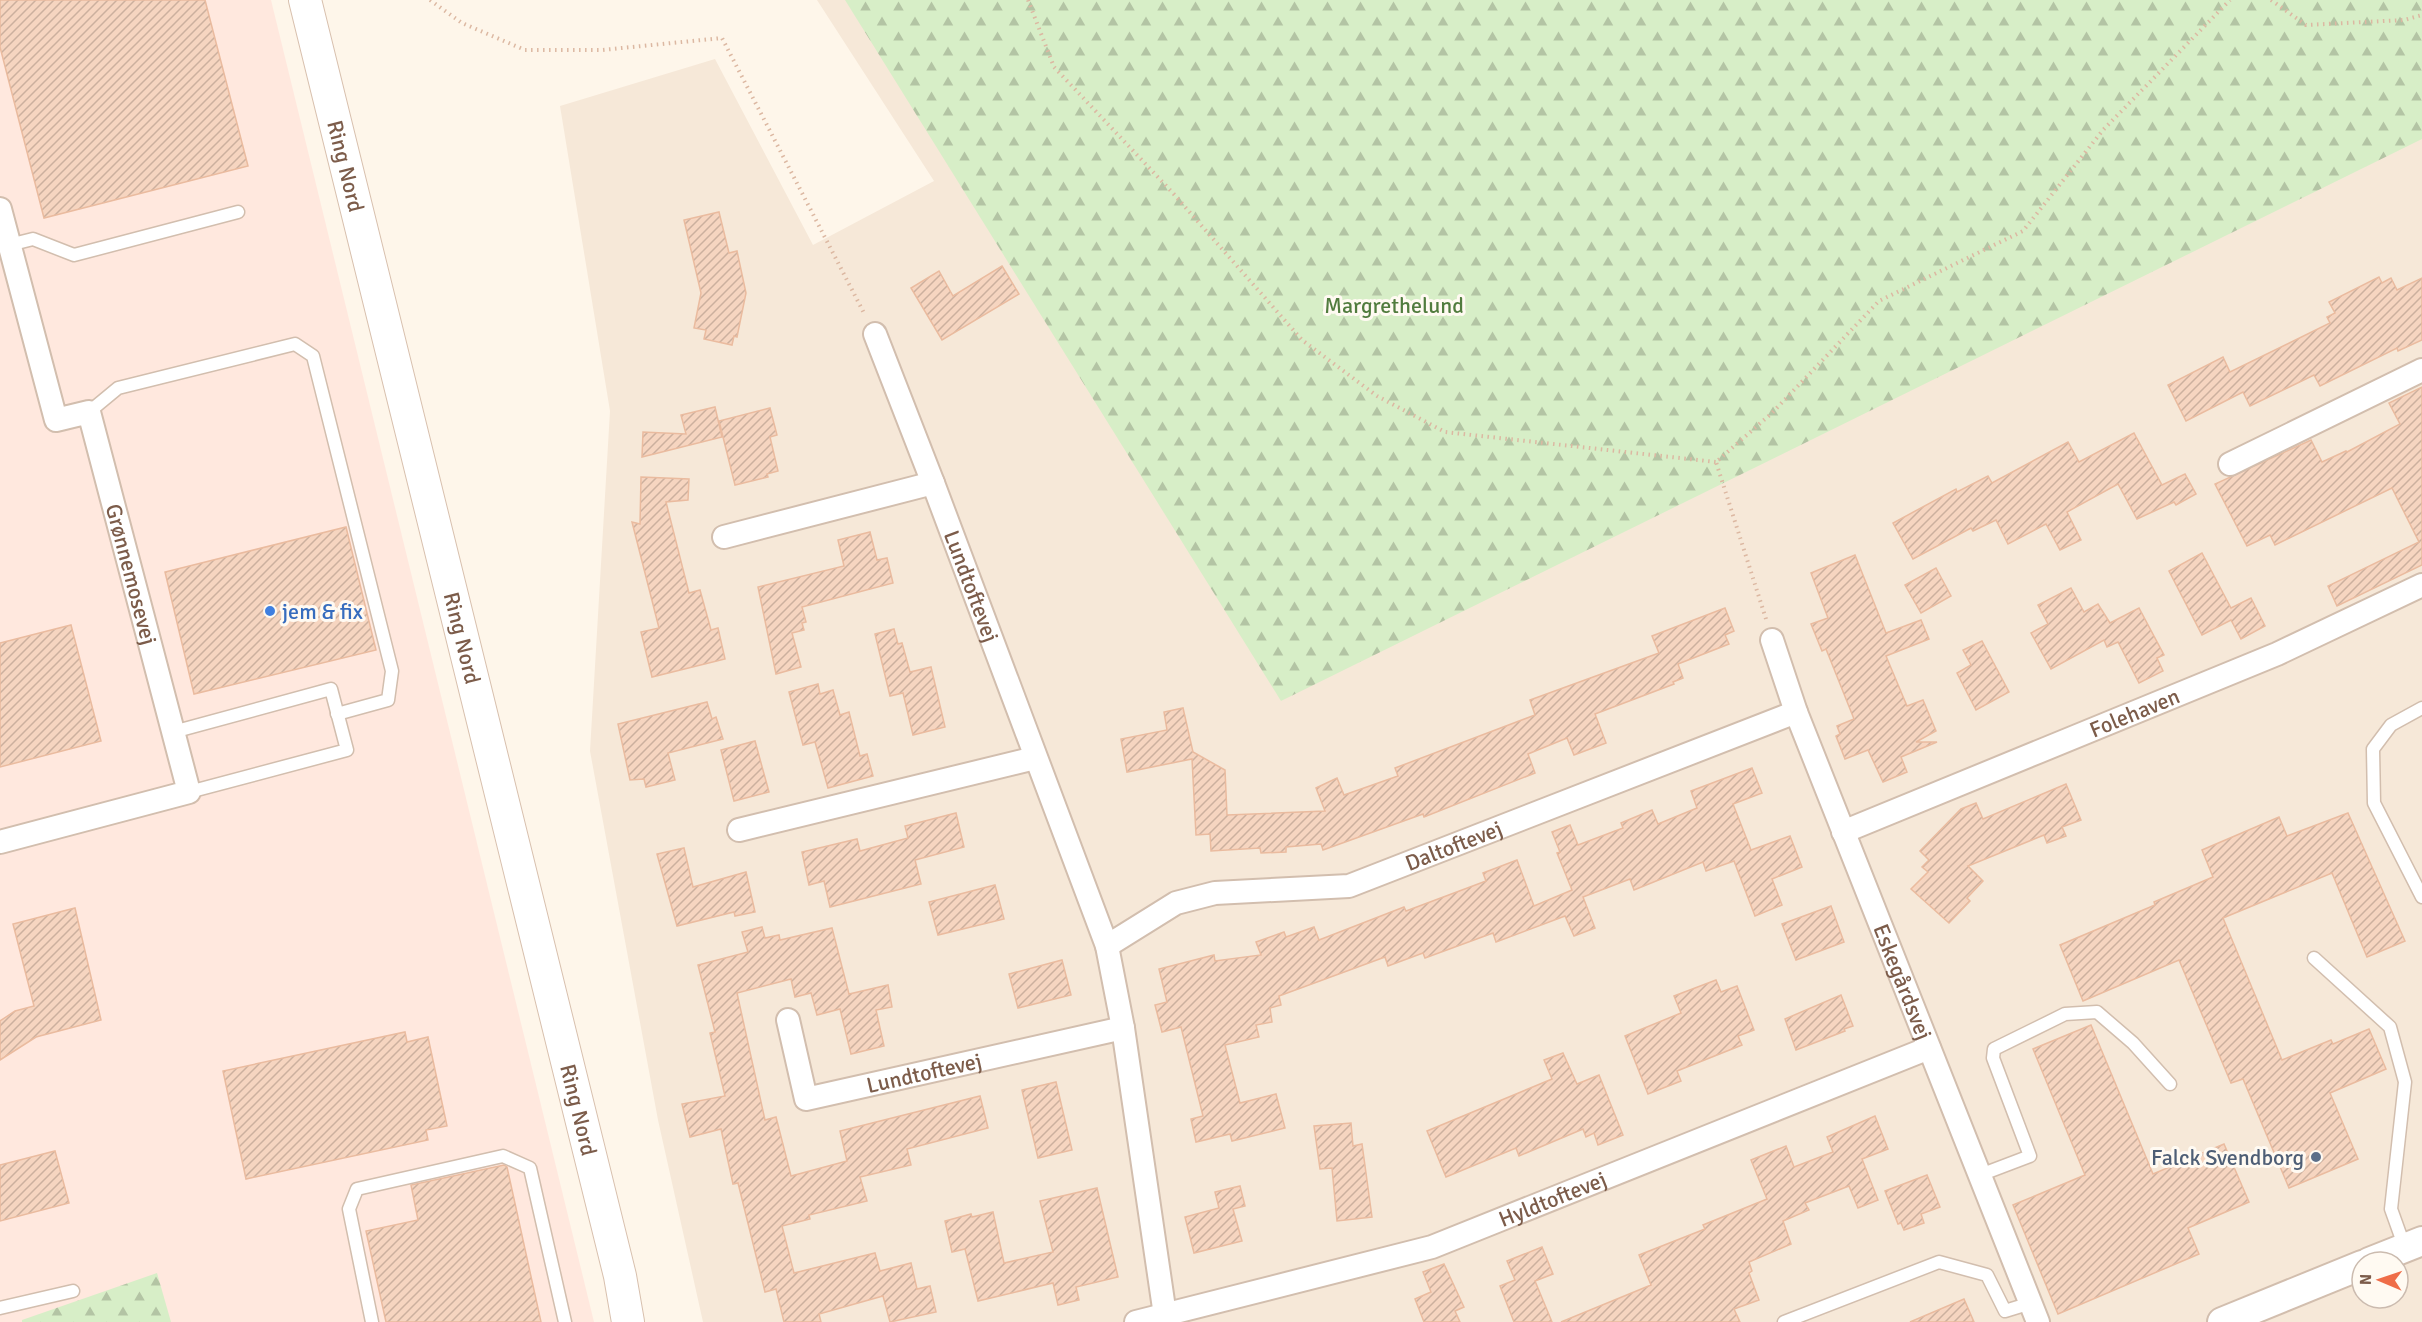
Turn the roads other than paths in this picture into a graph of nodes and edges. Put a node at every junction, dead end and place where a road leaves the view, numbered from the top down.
1 (305, 0) edge
2 (0, 209) edge
3 (238, 212) dead end
4 (9, 245) junction
5 (874, 334) road end
6 (2422, 370) edge
7 (89, 412) junction
8 (2230, 464) dead end
9 (933, 483) junction
10 (724, 537) dead end
11 (2422, 585) edge
12 (1772, 640) road end
13 (2422, 708) edge
14 (1796, 712) junction
15 (338, 714) junction
16 (173, 732) junction
17 (1035, 758) junction
18 (189, 792) junction
19 (739, 830) dead end
20 (1843, 832) junction
21 (0, 842) edge
22 (2422, 897) edge
23 (1107, 946) junction
24 (2314, 958) dead end
25 (788, 1020) dead end
26 (1123, 1028) junction
27 (1929, 1048) junction
28 (2170, 1084) dead end
29 (1980, 1176) junction
30 (2413, 1244) edge
31 (2398, 1250) edge
32 (2350, 1270) edge
33 (620, 1276) junction
34 (73, 1291) dead end
35 (0, 1308) edge
36 (2034, 1312) edge
37 (1166, 1318) edge
38 (372, 1322) edge
39 (565, 1322) edge
40 (628, 1322) edge
41 (640, 1322) edge
42 (1136, 1322) edge
43 (1784, 1322) edge
44 (2222, 1322) edge

1 - 33 main road, Ring Nord
2 - 4 street
3 - 4 lane
4 - 7 street
5 - 9 street, Lundtoftevej
6 - 8 street
7 - 15 lane
7 - 16 street, Grønnemosevej
9 - 10 street
9 - 17 street, Lundtoftevej
11 - 20 street, Folehaven
12 - 14 street, Eskegårdsvej
13 - 22 lane
14 - 20 street, Eskegårdsvej
14 - 23 street, Daltoftevej
15 - 16 lane
15 - 18 lane
16 - 18 street, Grønnemosevej
17 - 19 street
17 - 23 street, Lundtoftevej
18 - 21 street
20 - 27 street, Eskegårdsvej
23 - 26 street, Lundtoftevej
24 - 30 lane
25 - 26 street, Lundtoftevej
26 - 37 street, Lundtoftevej
27 - 29 street, Eskegårdsvej
27 - 37 street, Hyldtoftevej
28 - 29 lane
29 - 36 street, Eskegårdsvej
30 - 31 street
32 - 44 street
33 - 40 main road, Ring Nord
33 - 41 main road, Ring Nord
34 - 35 lane
36 - 43 lane
37 - 42 street
38 - 39 lane

